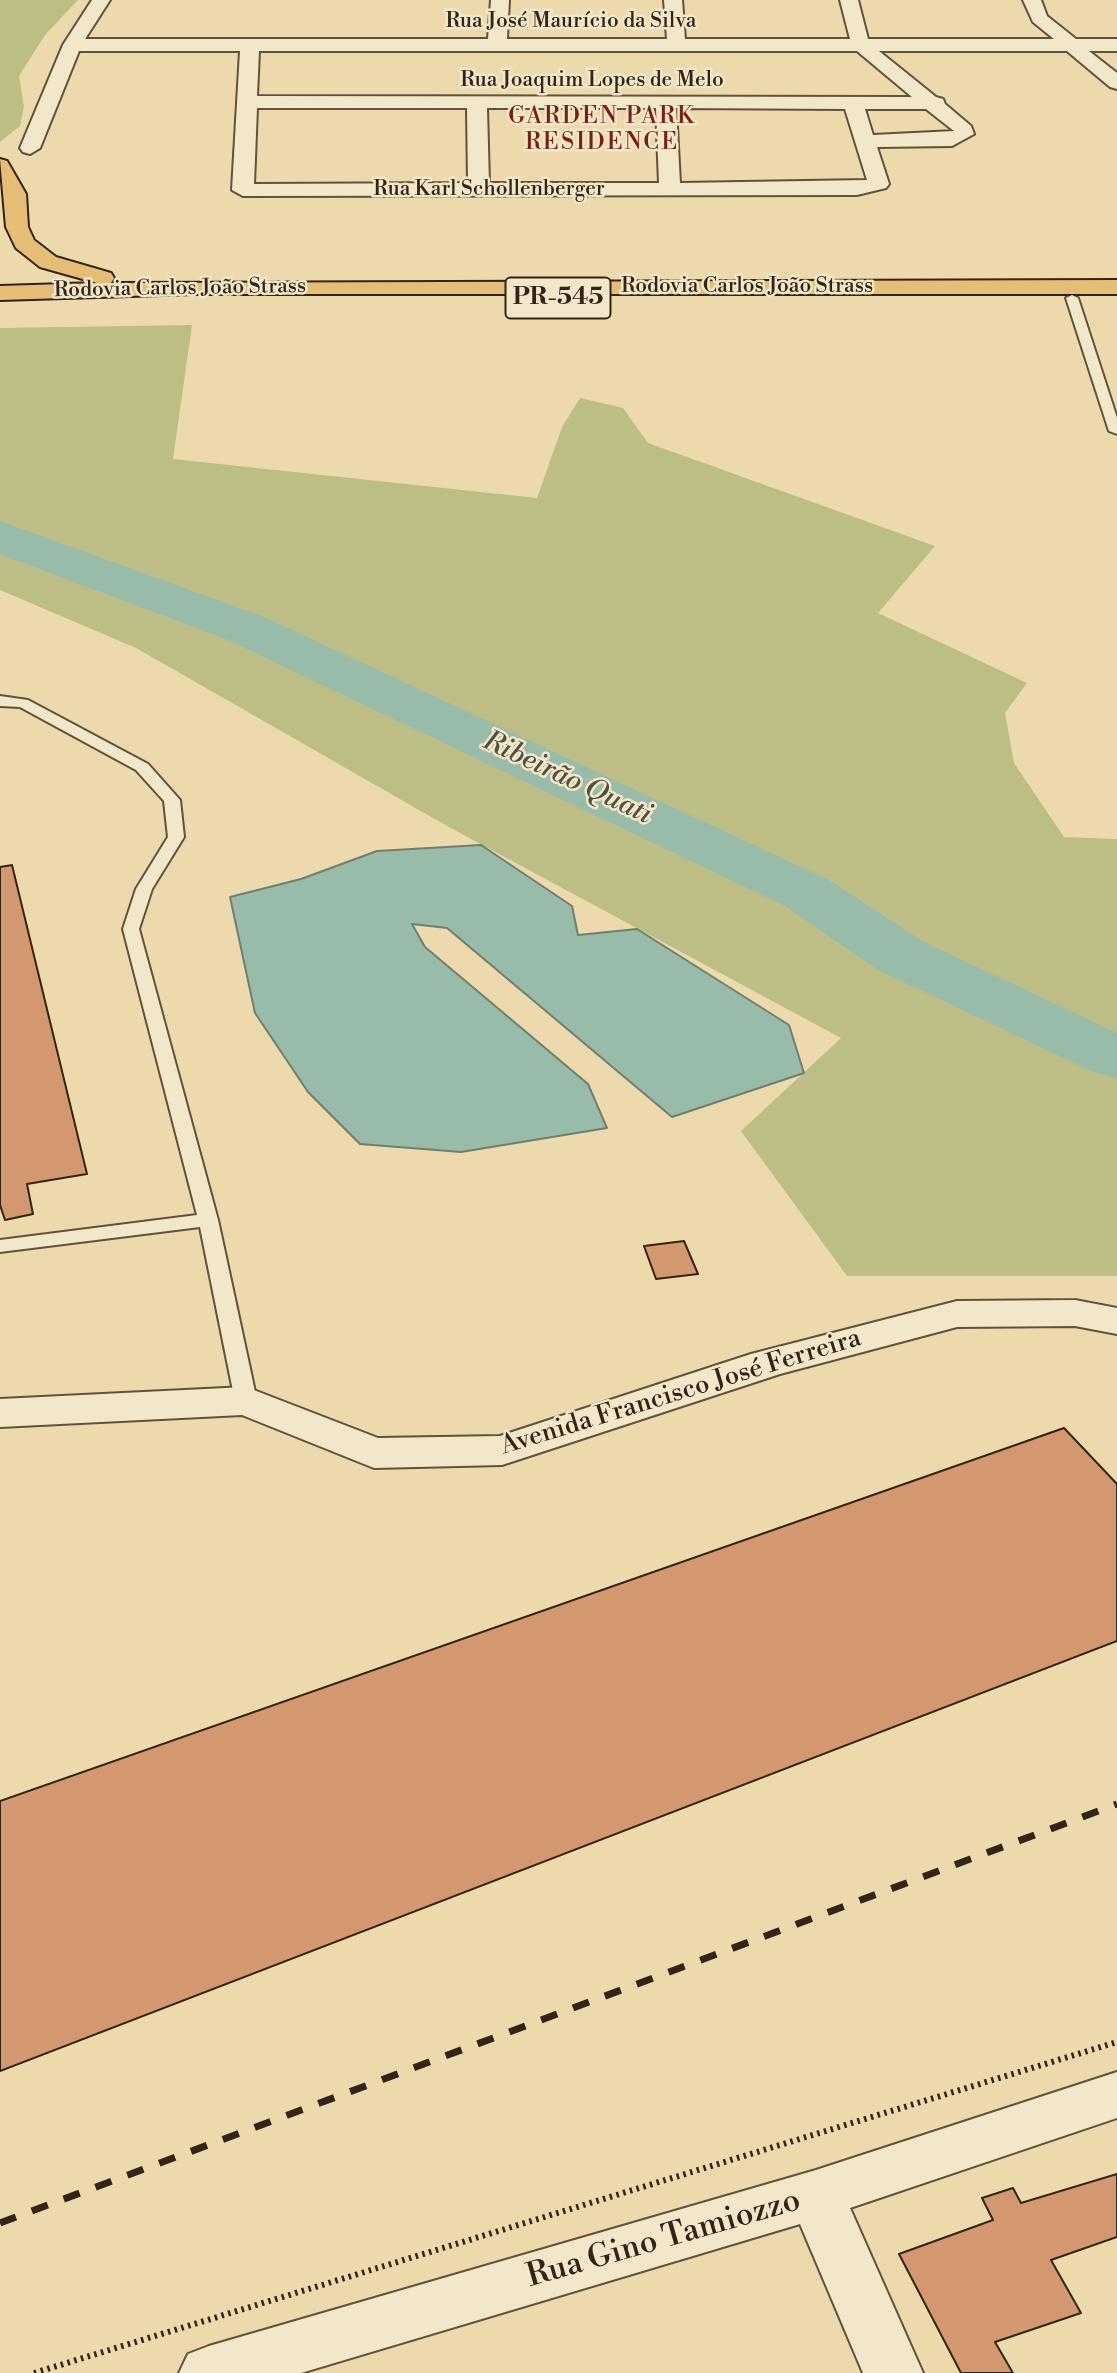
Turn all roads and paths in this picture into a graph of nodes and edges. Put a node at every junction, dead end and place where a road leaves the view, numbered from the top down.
1 (101, 0) edge
2 (500, 0) edge
3 (673, 0) edge
4 (849, 0) edge
5 (1032, 0) edge
6 (676, 43) junction
7 (860, 44) junction
8 (72, 45) junction
9 (250, 45) junction
10 (498, 45) junction
11 (1069, 45) junction
12 (1117, 45) edge
13 (1117, 83) edge
14 (247, 102) junction
15 (853, 103) junction
16 (936, 103) junction
17 (477, 104) junction
18 (666, 104) junction
19 (864, 141) junction
20 (30, 148) dead end
21 (0, 165) edge
22 (479, 190) junction
23 (670, 190) junction
24 (195, 287) junction
25 (1117, 287) edge
26 (0, 293) edge
27 (1072, 298) junction
28 (1117, 298) edge
29 (0, 303) edge
30 (1115, 431) dead end
31 (0, 701) edge
32 (208, 1220) junction
33 (0, 1246) edge
34 (1117, 1321) edge
35 (246, 1401) junction
36 (0, 1413) edge
37 (1117, 2042) edge
38 (1117, 2095) edge
39 (816, 2195) junction
40 (34, 2373) edge
41 (209, 2373) edge
42 (893, 2373) edge

1 - 8 street
2 - 10 street
3 - 6 street
4 - 7 street
5 - 11 street
6 - 7 street, Rua José Maurício da Silva
6 - 10 street, Rua José Maurício da Silva
7 - 11 street, Rua José Maurício da Silva
7 - 16 street
8 - 9 street, Rua José Maurício da Silva
8 - 20 street
9 - 10 street, Rua José Maurício da Silva
9 - 14 street, Rua Karl Schollenberger
11 - 12 street, Rua José Maurício da Silva
11 - 13 street
14 - 17 street, Rua Joaquim Lopes de Melo
14 - 22 street, Rua Karl Schollenberger
15 - 16 street, Rua Joaquim Lopes de Melo
15 - 18 street, Rua Joaquim Lopes de Melo
15 - 19 street
16 - 19 street
17 - 18 street, Rua Joaquim Lopes de Melo
17 - 22 street
18 - 23 street
19 - 23 street, Rua Karl Schollenberger
21 - 24 highway
22 - 23 street, Rua Karl Schollenberger
24 - 25 highway, Rodovia Carlos João Strass / PR-545
24 - 26 highway, Rodovia Carlos João Strass / PR-545
27 - 28 highway, Rodovia Carlos João Strass / PR-545
27 - 29 highway, Rodovia Carlos João Strass / PR-545
27 - 30 lane
31 - 32 lane
32 - 33 lane
32 - 35 lane
34 - 35 street, Avenida Francisco José Ferreira
35 - 36 street, Avenida Francisco José Ferreira
37 - 40 path
38 - 39 street, Rua Gino Tamiozzo
39 - 41 street, Rua Gino Tamiozzo
39 - 42 street

